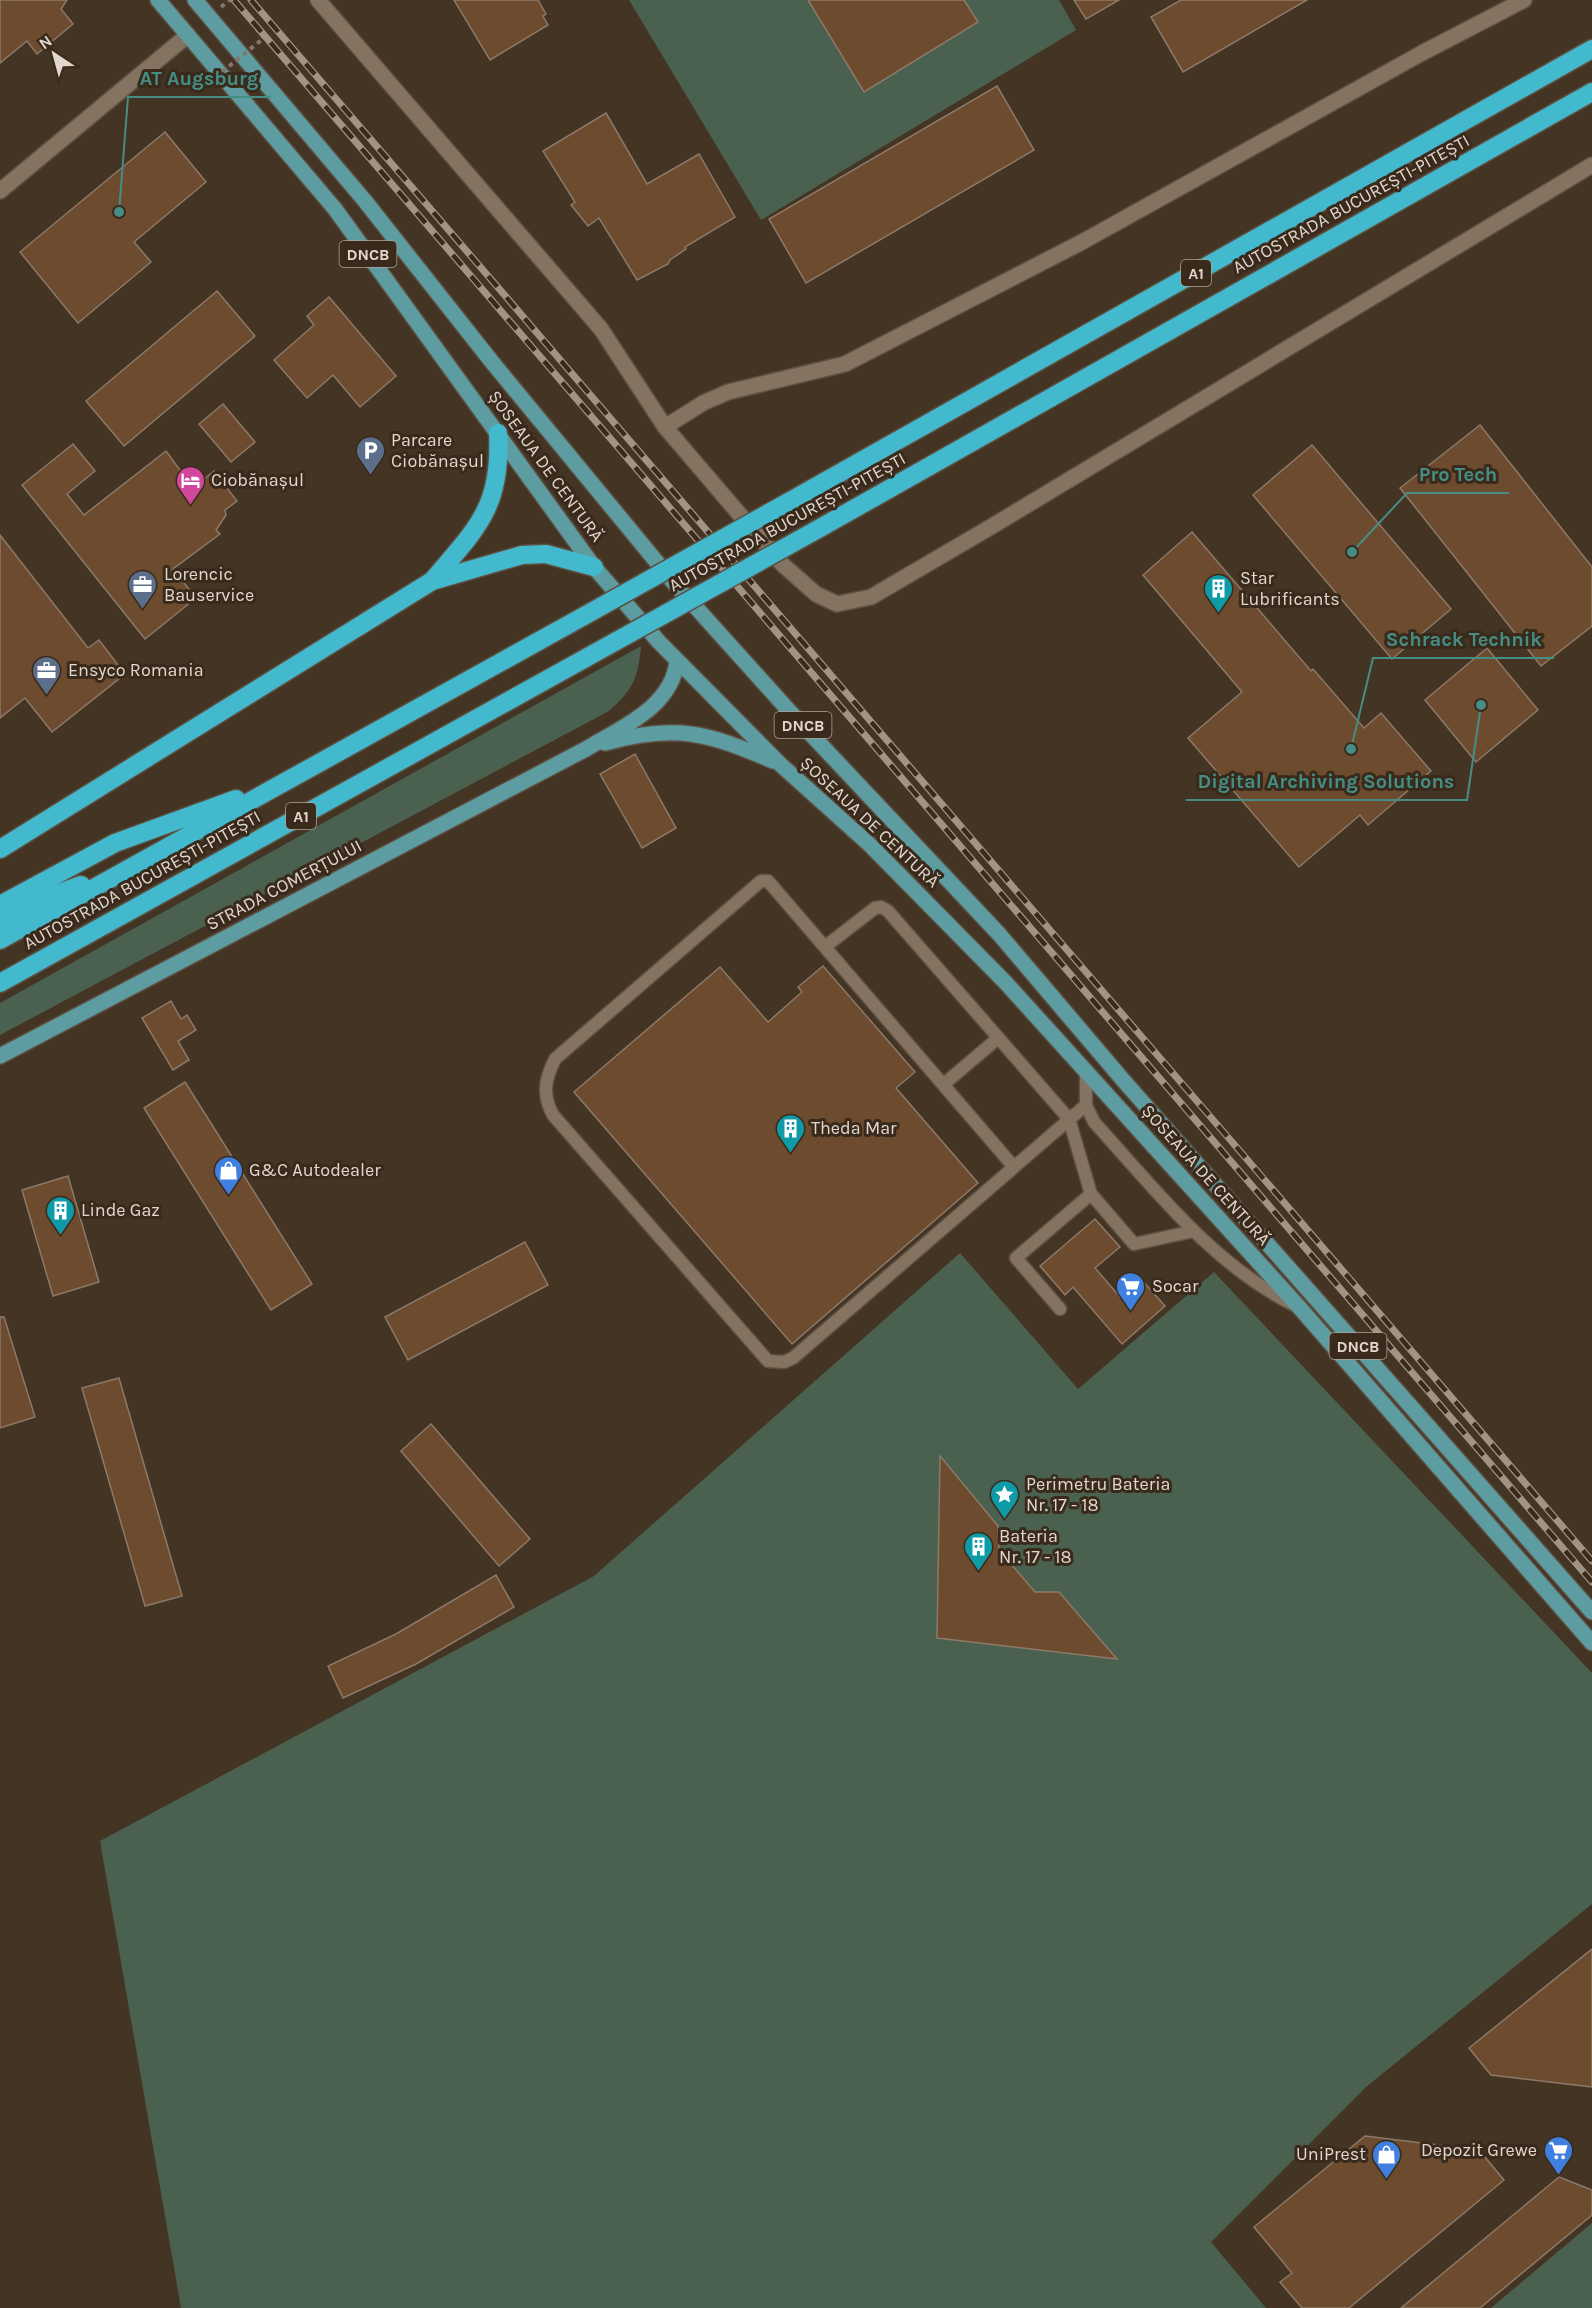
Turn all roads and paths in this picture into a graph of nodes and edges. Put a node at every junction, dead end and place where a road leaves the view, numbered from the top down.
1 (158, 0) edge
2 (195, 0) edge
3 (234, 0) edge
4 (318, 0) edge
5 (1524, 0) edge
6 (188, 35) junction
7 (1592, 49) edge
8 (208, 83) dead end
9 (1592, 92) edge
10 (1592, 165) edge
11 (0, 191) edge
12 (665, 427) junction
13 (498, 433) junction
14 (594, 567) junction
15 (432, 581) junction
16 (677, 661) junction
17 (586, 749) junction
18 (781, 765) junction
19 (280, 784) junction
20 (0, 849) edge
21 (142, 862) junction
22 (0, 905) edge
23 (0, 923) edge
24 (0, 940) edge
25 (826, 946) junction
26 (0, 984) edge
27 (997, 1039) junction
28 (0, 1056) edge
29 (1086, 1071) junction
30 (944, 1084) junction
31 (1086, 1105) junction
32 (1069, 1119) junction
33 (1014, 1167) junction
34 (1091, 1194) junction
35 (1194, 1231) junction
36 (1299, 1307) junction
37 (1060, 1309) dead end
38 (1592, 1612) edge
39 (1592, 1643) edge

1 - 6 main road, ȘOSEAUA DE CENTURĂ / DNCB
2 - 38 main road, ȘOSEAUA DE CENTURĂ / DNCB
3 - 8 path, bridge
4 - 12 street
5 - 12 street
6 - 11 street
6 - 13 main road, ȘOSEAUA DE CENTURĂ / DNCB
7 - 19 highway, AUTOSTRADA BUCUREȘTI-PITEȘTI / A1, bridge
9 - 26 highway, AUTOSTRADA BUCUREȘTI-PITEȘTI / A1, bridge
10 - 12 street
13 - 14 main road, ȘOSEAUA DE CENTURĂ / DNCB
13 - 15 highway
14 - 15 highway
14 - 16 main road, ȘOSEAUA DE CENTURĂ / DNCB
15 - 20 highway
16 - 17 main road
16 - 18 main road, ȘOSEAUA DE CENTURĂ / DNCB
17 - 18 main road
17 - 28 main road, STRADA COMERȚULUI
18 - 29 main road, ȘOSEAUA DE CENTURĂ / DNCB
19 - 21 highway, AUTOSTRADA BUCUREȘTI-PITEȘTI / A1
19 - 22 highway
21 - 23 highway
21 - 24 highway, AUTOSTRADA BUCUREȘTI-PITEȘTI / A1
25 - 27 lane
25 - 30 lane
25 - 33 lane
27 - 30 lane
27 - 32 lane
29 - 31 lane
29 - 36 main road, ȘOSEAUA DE CENTURĂ / DNCB
30 - 33 lane
31 - 32 lane
31 - 35 lane
32 - 33 lane
32 - 34 lane
34 - 35 lane
34 - 37 lane
35 - 36 lane
36 - 39 main road, ȘOSEAUA DE CENTURĂ / DNCB

